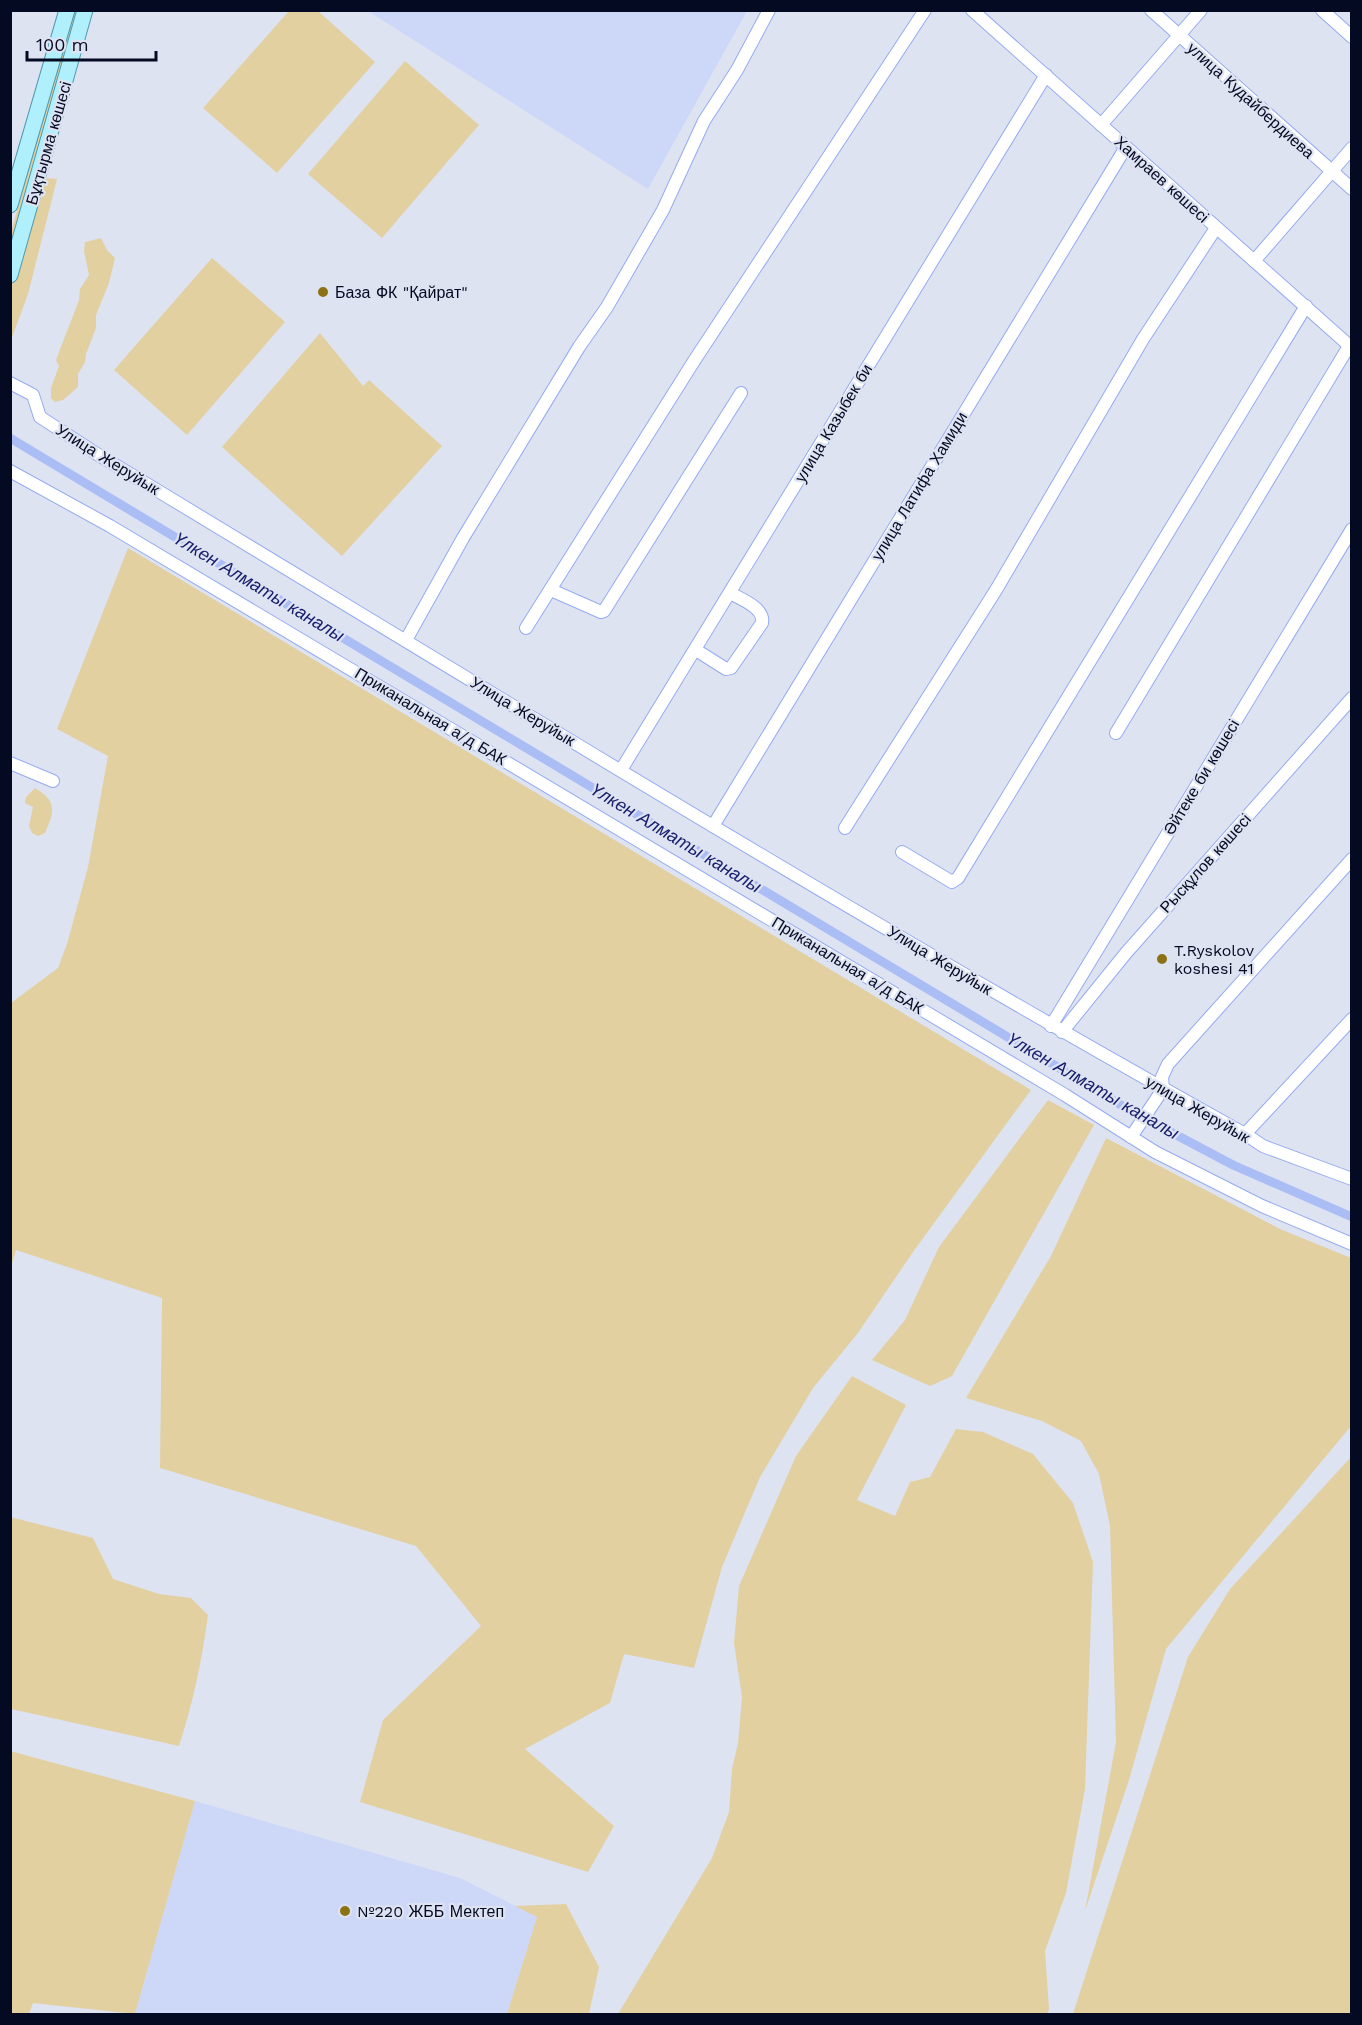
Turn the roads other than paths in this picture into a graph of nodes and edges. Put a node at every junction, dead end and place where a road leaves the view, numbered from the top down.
1 (67, 10) edge
2 (85, 10) edge
3 (769, 10) edge
4 (925, 10) edge
5 (972, 10) edge
6 (1151, 10) edge
7 (1201, 10) edge
8 (1322, 10) edge
9 (1179, 36) junction
10 (1352, 37) edge
11 (1046, 75) junction
12 (1101, 124) junction
13 (1126, 147) junction
14 (1352, 148) edge
15 (1331, 170) junction
16 (1352, 189) edge
17 (10, 205) edge
18 (1216, 228) junction
19 (1254, 261) junction
20 (10, 275) edge
21 (1306, 306) junction
22 (1350, 347) edge
23 (10, 382) edge
24 (741, 393) dead end
25 (10, 471) edge
26 (1352, 529) edge
27 (551, 590) junction
28 (730, 592) junction
29 (526, 628) dead end
30 (406, 640) junction
31 (696, 650) junction
32 (1352, 698) edge
33 (1116, 733) dead end
34 (10, 763) edge
35 (621, 770) junction
36 (53, 781) dead end
37 (713, 825) junction
38 (845, 828) dead end
39 (902, 852) dead end
40 (1352, 859) edge
41 (1352, 1019) edge
42 (1056, 1029) junction
43 (1161, 1092) junction
44 (1245, 1134) junction
45 (1131, 1137) junction
46 (1352, 1179) edge
47 (1352, 1244) edge

1 - 17 main road, Бұқтырма көшесі
2 - 20 main road, Бұқтырма көшесі
3 - 30 street
4 - 27 street
5 - 11 street, Хамраев көшесі
6 - 9 street, улица Кудайбердиева
7 - 9 street
8 - 10 street
9 - 12 street
9 - 15 street, улица Кудайбердиева
11 - 12 street, Хамраев көшесі
11 - 28 street, улица Казыбек би
12 - 13 street, Хамраев көшесі
13 - 18 street, Хамраев көшесі
13 - 37 street, улица Латифа Хамиди
14 - 15 street
15 - 16 street, улица Кудайбердиева
15 - 19 street
18 - 19 street, Хамраев көшесі
18 - 38 street
19 - 21 street, Хамраев көшесі
21 - 22 street, Хамраев көшесі
21 - 39 street
22 - 33 street
23 - 30 street, Улица Жеруйык
24 - 27 street
25 - 45 street, Приканальная а/д БАК
26 - 42 street, Әйтеке би көшесі
27 - 29 street
28 - 31 street, улица Казыбек би
28 - 31 street
30 - 35 street, Улица Жеруйык
31 - 35 street, улица Казыбек би
32 - 42 street, Рысқұлов көшесі
34 - 36 street
35 - 37 street, Улица Жеруйык
37 - 42 street, Улица Жеруйык
40 - 43 street
41 - 44 street
42 - 43 street, улица Жеруйык
43 - 44 street, улица Жеруйык
43 - 45 street
44 - 46 street, улица Жеруйык
45 - 47 street, Приканальная а/д БАК

